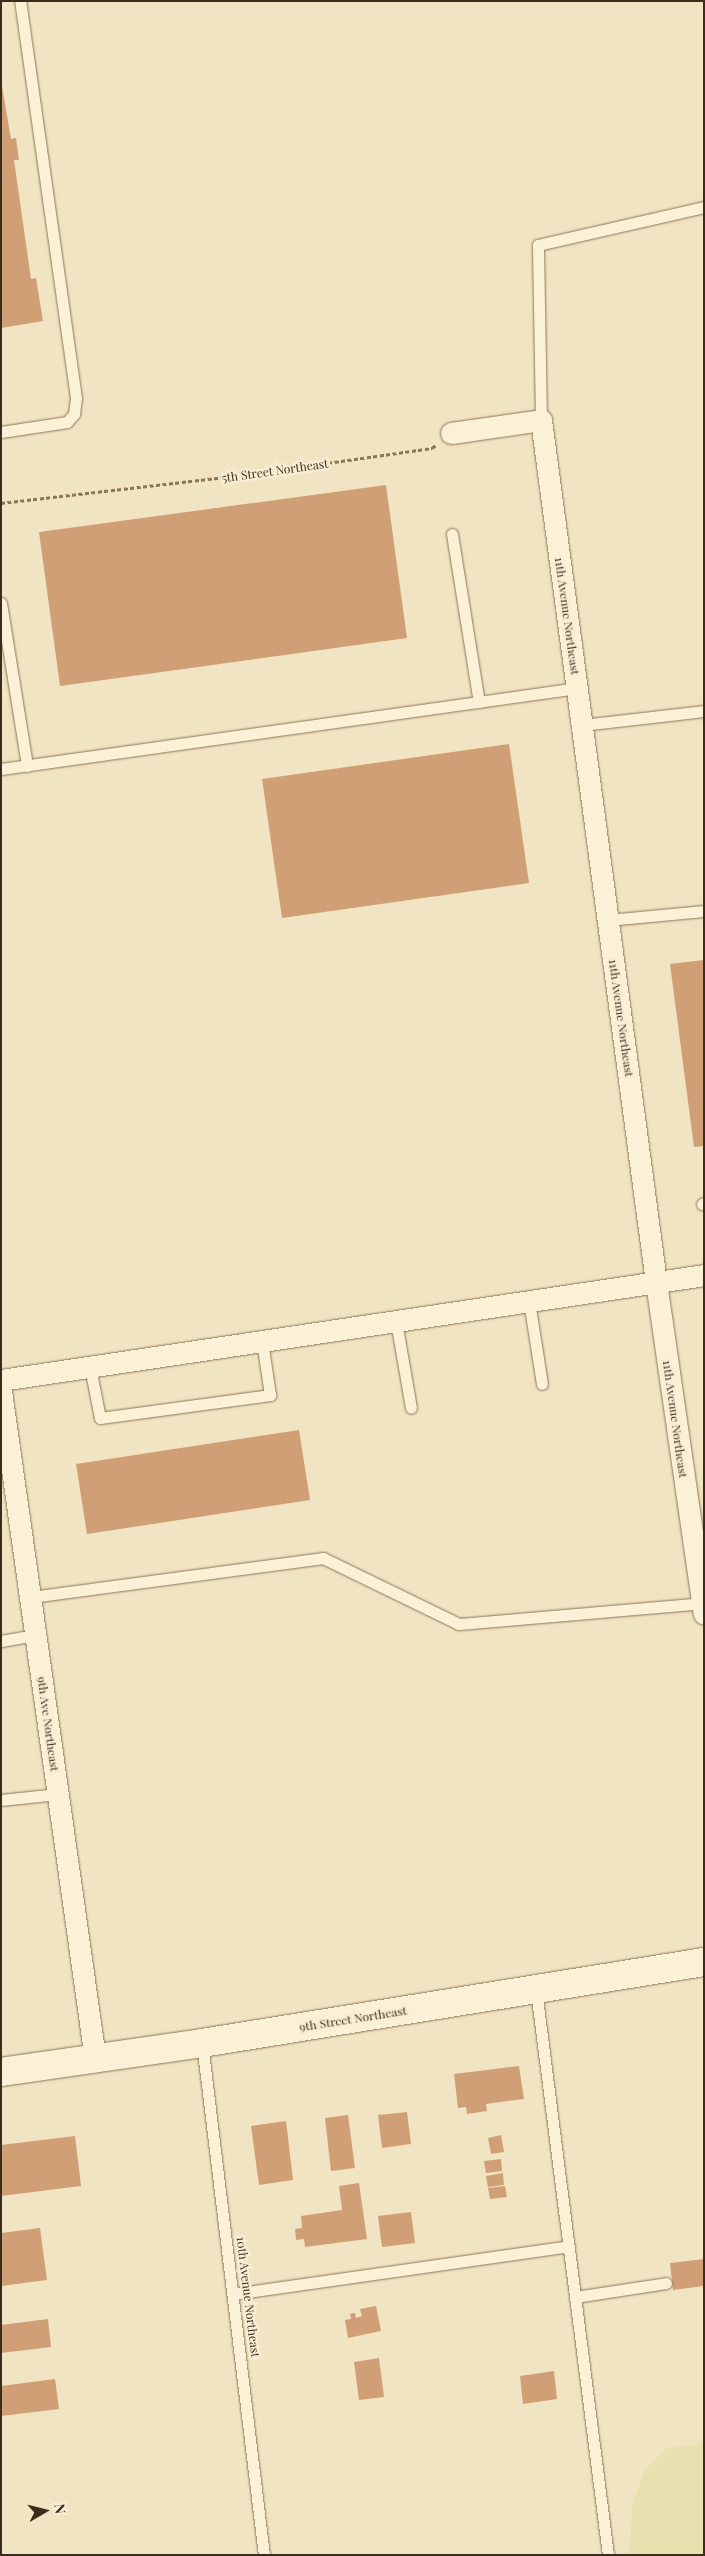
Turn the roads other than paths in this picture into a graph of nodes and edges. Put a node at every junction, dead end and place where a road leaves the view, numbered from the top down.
1 (20, 1) edge
2 (704, 207) edge
3 (542, 420) junction
4 (1, 432) edge
5 (451, 432) road end
6 (452, 534) dead end
7 (1, 603) edge
8 (577, 688) junction
9 (479, 702) junction
10 (704, 711) edge
11 (582, 725) junction
12 (27, 766) junction
13 (1, 769) edge
14 (704, 911) edge
15 (608, 920) junction
16 (704, 1275) edge
17 (656, 1282) junction
18 (529, 1301) junction
19 (396, 1321) junction
20 (262, 1341) junction
21 (90, 1367) junction
22 (1, 1380) edge
23 (542, 1384) dead end
24 (1, 1391) edge
25 (411, 1408) dead end
26 (31, 1597) junction
27 (703, 1609) edge
28 (36, 1635) junction
29 (1, 1641) edge
30 (58, 1794) junction
31 (1, 1800) edge
32 (704, 1962) edge
33 (536, 1990) junction
34 (202, 2043) junction
35 (95, 2058) junction
36 (1, 2072) edge
37 (568, 2246) junction
38 (666, 2284) dead end
39 (233, 2294) junction
40 (575, 2296) junction
41 (264, 2555) edge
42 (608, 2555) edge

1 - 4 lane
2 - 3 lane
3 - 5 street
3 - 8 street, 11th Avenue Northeast
6 - 9 lane
7 - 12 lane
8 - 9 lane
8 - 11 street, 11th Avenue Northeast
9 - 12 lane
10 - 11 lane
11 - 15 street, 11th Avenue Northeast
12 - 13 lane
14 - 15 lane
15 - 17 street, 11th Avenue Northeast
16 - 17 street
17 - 18 street
17 - 27 street, 11th Avenue Northeast
18 - 19 street
18 - 23 lane
19 - 20 street
19 - 25 lane
20 - 21 street
20 - 21 lane
21 - 22 street
24 - 26 street, 9th Ave Northeast
26 - 27 lane
26 - 28 street, 9th Ave Northeast
28 - 29 lane
28 - 30 street, 9th Ave Northeast
30 - 31 lane
30 - 35 street, 9th Ave Northeast
32 - 33 street, 9th Street Northeast
33 - 34 street, 9th Street Northeast
33 - 37 lane
34 - 35 street, 9th Street Northeast
34 - 39 lane, 10th Avenue Northeast
35 - 36 street, 9th Street Northeast
37 - 39 lane
37 - 40 lane
38 - 40 lane
39 - 41 lane, 10th Avenue Northeast
40 - 42 lane

